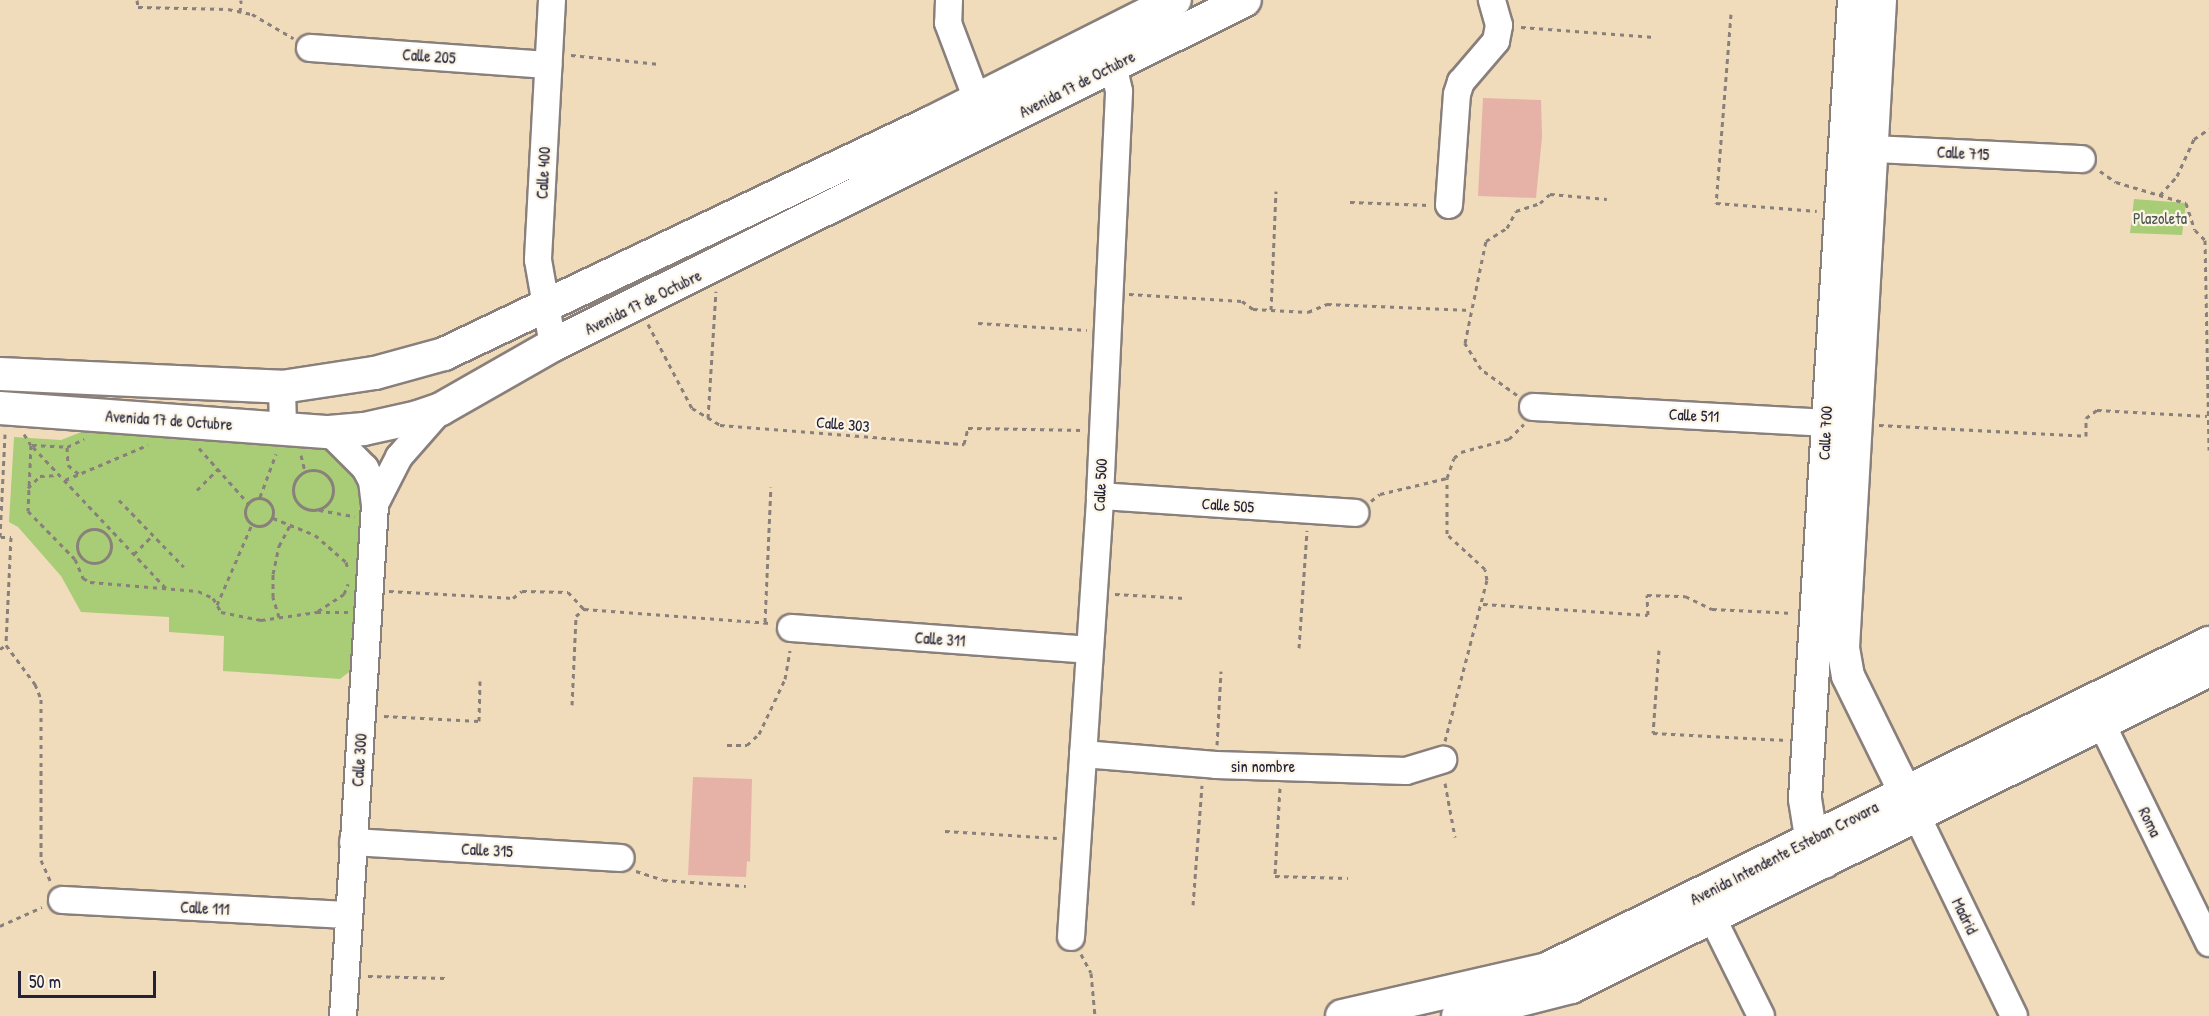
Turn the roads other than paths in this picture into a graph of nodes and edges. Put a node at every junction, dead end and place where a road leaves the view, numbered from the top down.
1 (552, 0) edge
2 (949, 0) edge
3 (1175, 0) edge
4 (1245, 0) edge
5 (1492, 0) edge
6 (1854, 0) edge
7 (1880, 0) edge
8 (310, 48) road end
9 (1110, 50) junction
10 (548, 59) junction
11 (976, 98) junction
12 (1858, 148) junction
13 (2082, 159) road end
14 (1449, 205) road end
15 (544, 305) junction
16 (553, 345) junction
17 (0, 374) edge
18 (282, 387) junction
19 (1533, 407) road end
20 (3, 408) edge
21 (441, 408) junction
22 (1840, 423) junction
23 (329, 432) junction
24 (287, 439) junction
25 (1100, 496) junction
26 (363, 510) junction
27 (1355, 513) road end
28 (791, 628) road end
29 (2209, 643) edge
30 (1088, 650) junction
31 (2209, 670) edge
32 (2097, 714) junction
33 (1083, 754) junction
34 (1443, 760) road end
35 (1911, 804) junction
36 (353, 842) junction
37 (1818, 850) junction
38 (621, 858) road end
39 (62, 900) road end
40 (1706, 906) junction
41 (348, 915) junction
42 (1071, 937) road end
43 (2209, 943) edge
44 (1513, 999) edge
45 (343, 1016) edge
46 (1342, 1016) edge
47 (1458, 1016) edge
48 (1761, 1016) edge
49 (2014, 1016) edge

1 - 10 street, Calle 400
2 - 11 street
3 - 9 main road, Avenida 17 de Octubre
4 - 9 main road, Avenida 17 de Octubre
5 - 14 street
6 - 12 main road, Calle 700
7 - 12 main road, Calle 700
8 - 10 street, Calle 205
9 - 11 main road, Avenida 17 de Octubre
9 - 16 main road, Avenida 17 de Octubre
9 - 25 street, Calle 500
10 - 15 street, Calle 400
11 - 15 main road, Avenida 17 de Octubre
12 - 13 street, Calle 715
12 - 22 main road, Calle 700
12 - 22 main road, Calle 700
15 - 16 street, Calle 400
15 - 18 main road, Avenida 17 de Octubre
16 - 21 main road, Avenida 17 de Octubre
17 - 18 main road, Avenida 17 de Octubre
18 - 24 street
19 - 22 street, Calle 511
20 - 24 main road, Avenida 17 de Octubre
21 - 23 main road, Avenida 17 de Octubre
21 - 26 street
22 - 35 main road, Calle 700
22 - 37 main road, Calle 700
23 - 24 main road, Avenida 17 de Octubre
23 - 26 street
25 - 27 street, Calle 505
25 - 30 street, Calle 500
26 - 36 street, Calle 300
28 - 30 street, Calle 311
29 - 32 main road, Avenida Intendente Esteban Crovara
30 - 33 street, Calle 500
31 - 32 main road, Avenida Intendente Esteban Crovara
32 - 35 main road, Avenida Intendente Esteban Crovara
32 - 43 street, Roma
33 - 34 street, sin nombre
33 - 42 street, Calle 500
35 - 37 main road, Avenida Intendente Esteban Crovara
35 - 49 street, Madrid
36 - 38 street, Calle 315
36 - 41 street, Calle 300
37 - 40 main road, Avenida Intendente Esteban Crovara
39 - 41 street, Calle 111
40 - 44 main road, Avenida Intendente Esteban Crovara
40 - 48 street
41 - 45 street, Calle 300
44 - 46 main road, Avenida Intendente Esteban Crovara
44 - 47 main road, Avenida Intendente Esteban Crovara

